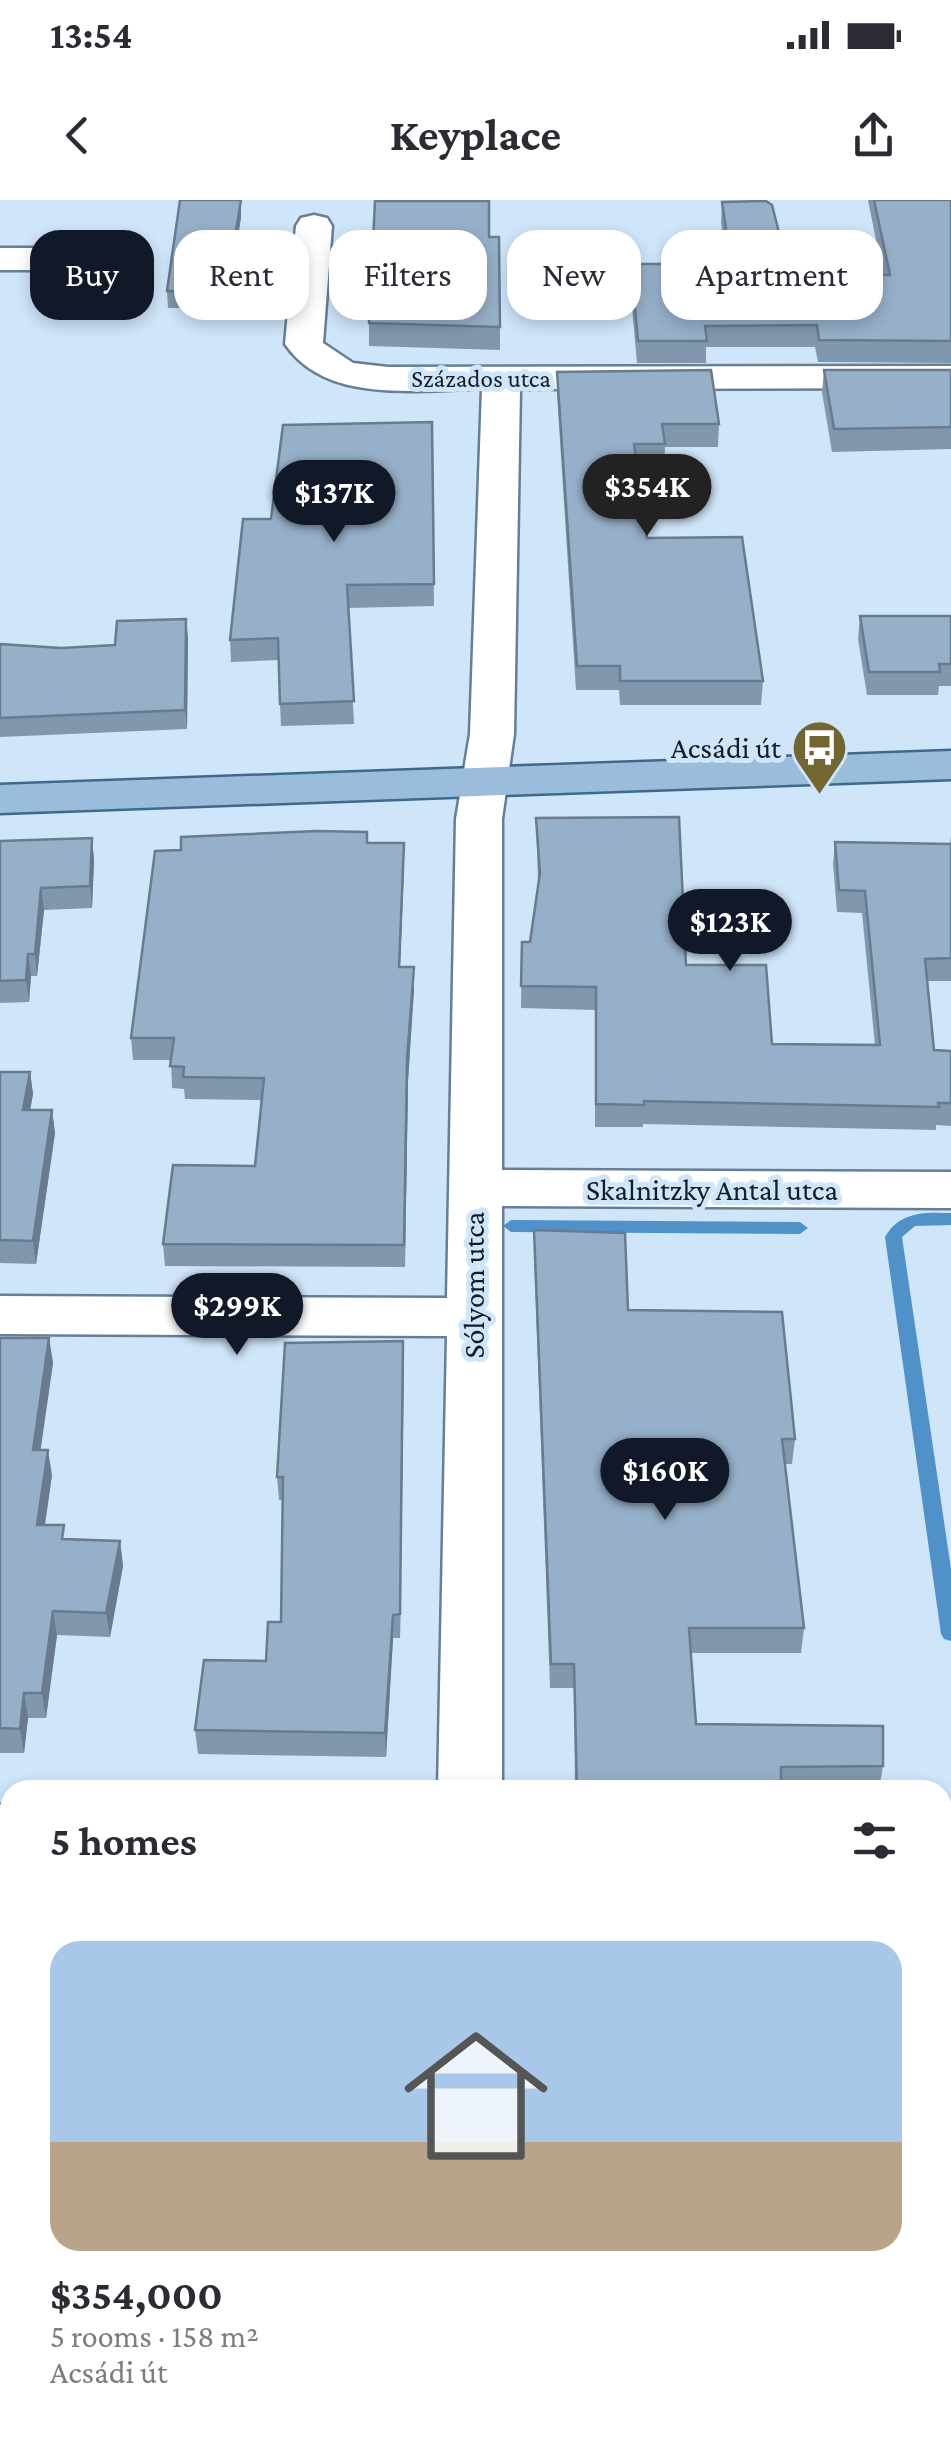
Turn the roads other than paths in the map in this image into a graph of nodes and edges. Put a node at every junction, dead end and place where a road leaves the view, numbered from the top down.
1 (314, 226) dead end
2 (0, 260) edge
3 (30, 260) edge
4 (951, 377) edge
5 (501, 378) junction
6 (951, 765) edge
7 (484, 781) junction
8 (0, 799) edge
9 (474, 1188) junction
10 (951, 1190) edge
11 (0, 1315) edge
12 (474, 1317) junction
13 (470, 1780) edge

1 - 5 street, Százados utca
2 - 3 street
4 - 5 street, Százados utca
5 - 7 street
6 - 7 main road
7 - 8 main road
7 - 9 street, Sólyom utca
9 - 10 street, Skalnitzky Antal utca
9 - 12 street, Sólyom utca
11 - 12 street
12 - 13 street, Sólyom utca

